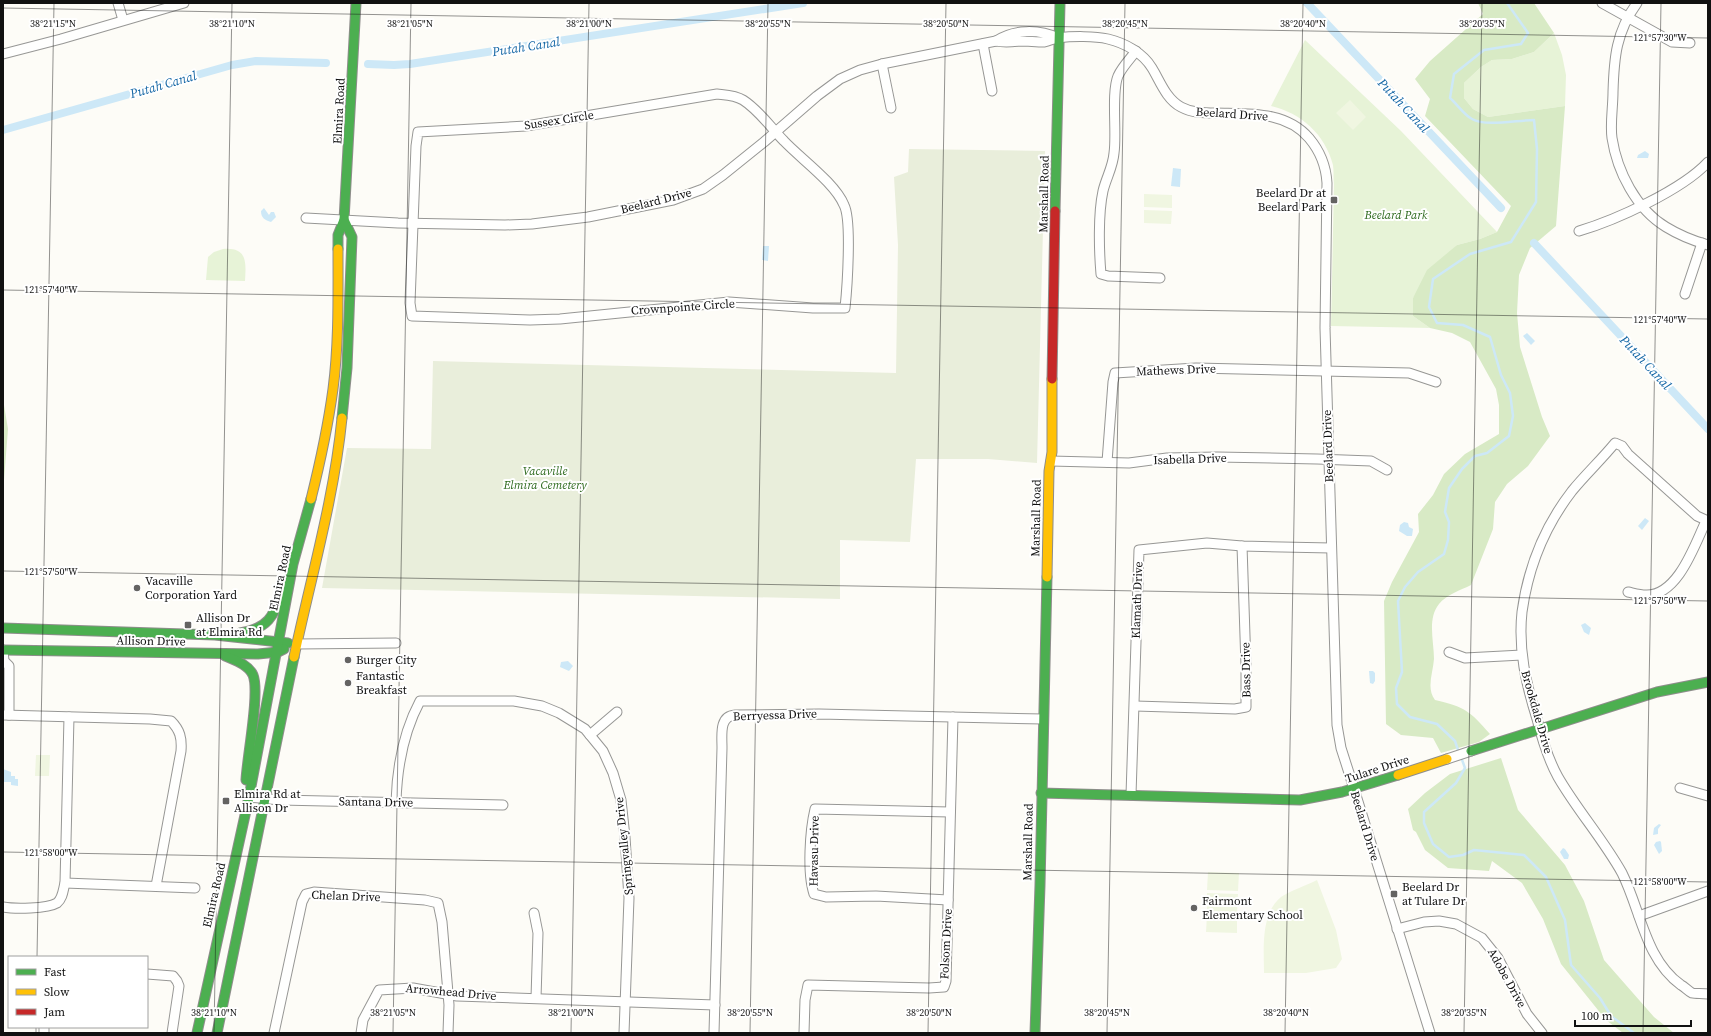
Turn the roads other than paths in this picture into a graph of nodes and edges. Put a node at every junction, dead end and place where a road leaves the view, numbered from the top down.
1 (118, 3) edge
2 (184, 3) edge
3 (356, 3) edge
4 (1060, 3) edge
5 (1602, 3) edge
6 (1637, 3) edge
7 (1628, 17) junction
8 (123, 20) junction
9 (1058, 38) junction
10 (1690, 43) dead end
11 (983, 44) junction
12 (1136, 51) junction
13 (3, 54) edge
14 (882, 64) junction
15 (992, 91) dead end
16 (891, 108) dead end
17 (775, 132) junction
18 (1708, 162) edge
19 (1641, 204) junction
20 (306, 218) dead end
21 (344, 220) junction
22 (413, 222) junction
23 (1579, 231) dead end
24 (1705, 244) edge
25 (1160, 278) dead end
26 (1685, 294) dead end
27 (1326, 371) junction
28 (1436, 382) dead end
29 (1329, 459) junction
30 (1051, 461) junction
31 (1107, 462) junction
32 (1387, 470) dead end
33 (1707, 521) edge
34 (1242, 546) junction
35 (1331, 548) junction
36 (293, 564) junction
37 (1628, 592) dead end
38 (3, 628) edge
39 (215, 636) junction
40 (279, 642) junction
41 (297, 644) junction
42 (396, 644) dead end
43 (3, 650) edge
44 (278, 652) junction
45 (1449, 652) dead end
46 (222, 654) junction
47 (1522, 655) junction
48 (4, 661) edge
49 (1708, 682) edge
50 (1135, 706) junction
51 (617, 712) dead end
52 (6, 715) edge
53 (69, 717) junction
54 (952, 717) junction
55 (1043, 719) junction
56 (1540, 730) junction
57 (590, 735) junction
58 (1471, 751) joint
59 (1447, 759) joint
60 (1680, 788) dead end
61 (1354, 789) junction
62 (1041, 793) junction
63 (1131, 795) junction
64 (1708, 796) edge
65 (249, 797) junction
66 (265, 799) junction
67 (396, 802) junction
68 (503, 805) dead end
69 (247, 806) junction
70 (950, 812) junction
71 (65, 883) junction
72 (156, 886) junction
73 (195, 888) dead end
74 (1708, 891) edge
75 (948, 900) junction
76 (3, 907) edge
77 (534, 913) dead end
78 (1639, 916) junction
79 (1397, 929) junction
80 (148, 974) edge
81 (1708, 994) edge
82 (447, 995) junction
83 (536, 998) junction
84 (625, 1001) junction
85 (715, 1004) junction
86 (172, 1033) edge
87 (197, 1033) edge
88 (218, 1033) edge
89 (274, 1033) edge
90 (361, 1033) edge
91 (448, 1033) edge
92 (624, 1033) edge
93 (714, 1033) edge
94 (804, 1033) edge
95 (1034, 1033) edge
96 (1430, 1033) edge
97 (1542, 1033) edge

1 - 8 street
2 - 8 street
3 - 21 main road, Elmira Road
4 - 9 main road, Marshall Road
5 - 7 street
6 - 7 street
7 - 10 street
7 - 19 street
8 - 13 street
9 - 11 street, Beelard Drive
9 - 12 street, Beelard Drive
9 - 30 main road, Marshall Road
11 - 14 street, Beelard Drive
11 - 15 street
12 - 25 street
12 - 27 street, Beelard Drive
14 - 16 street
14 - 17 street, Beelard Drive
17 - 22 street, Beelard Drive
17 - 22 street, Sussex Circle
17 - 22 street, Crownpointe Circle
18 - 19 street
19 - 23 street
19 - 24 street
20 - 21 street, Beelard Drive
21 - 22 street, Beelard Drive
21 - 36 main road, Elmira Road
21 - 41 main road, Elmira Road
24 - 26 street
27 - 28 street
27 - 29 street, Beelard Drive
27 - 31 street, Mathews Drive
29 - 31 street, Isabella Drive
29 - 32 street, Isabella Drive
29 - 35 street, Beelard Drive
30 - 31 street, Isabella Drive
30 - 55 main road, Marshall Road
33 - 37 street
33 - 47 street, Brookdale Drive
34 - 35 street, Klamath Drive
34 - 50 street, Klamath Drive
34 - 50 street, Bass Drive
35 - 61 street, Beelard Drive
36 - 39 main road
36 - 40 main road, Elmira Road
38 - 39 main road, Allison Drive
39 - 40 main road, Allison Drive
40 - 41 main road, Allison Drive
40 - 44 main road, Elmira Road
41 - 42 street, Allison Drive
41 - 44 main road, Allison Drive
41 - 66 main road, Elmira Road
43 - 46 main road, Allison Drive
43 - 48 street
44 - 46 main road, Allison Drive
44 - 65 main road, Elmira Road
45 - 47 street
46 - 69 main road
47 - 56 street, Brookdale Drive
48 - 52 street
49 - 56 main road, Tulare Drive
50 - 63 street, Klamath Drive
51 - 57 street
52 - 53 street
53 - 71 street
53 - 72 street
54 - 55 street, Berryessa Drive
54 - 70 street, Folsom Drive
54 - 85 street, Berryessa Drive
55 - 62 main road, Marshall Road
56 - 58 main road, Tulare Drive
56 - 78 street, Brookdale Drive
57 - 67 street, Springvalley Drive
57 - 84 street, Springvalley Drive
58 - 59 street, Tulare Drive
59 - 61 main road, Tulare Drive
60 - 64 street
61 - 63 main road, Tulare Drive
61 - 79 street, Beelard Drive
62 - 63 main road, Tulare Drive
62 - 95 main road, Marshall Road
65 - 66 street, Santana Drive
65 - 69 main road, Elmira Road
66 - 67 street, Santana Drive
66 - 88 main road, Elmira Road
67 - 68 street, Santana Drive
69 - 87 main road, Elmira Road
70 - 75 street, Folsom Drive
70 - 75 street, Havasu Drive
71 - 72 street
71 - 76 street
72 - 73 street
74 - 78 street
75 - 94 street, Folsom Drive
77 - 83 street
78 - 81 street, Brookdale Drive
79 - 96 street, Beelard Drive
79 - 97 street, Adobe Drive
80 - 86 street
82 - 83 street, Arrowhead Drive
82 - 89 street, Chelan Drive
82 - 90 street, Arrowhead Drive
82 - 91 street
83 - 84 street, Arrowhead Drive
84 - 85 street, Arrowhead Drive
84 - 92 street, Springvalley Drive
85 - 93 street, Berryessa Drive

